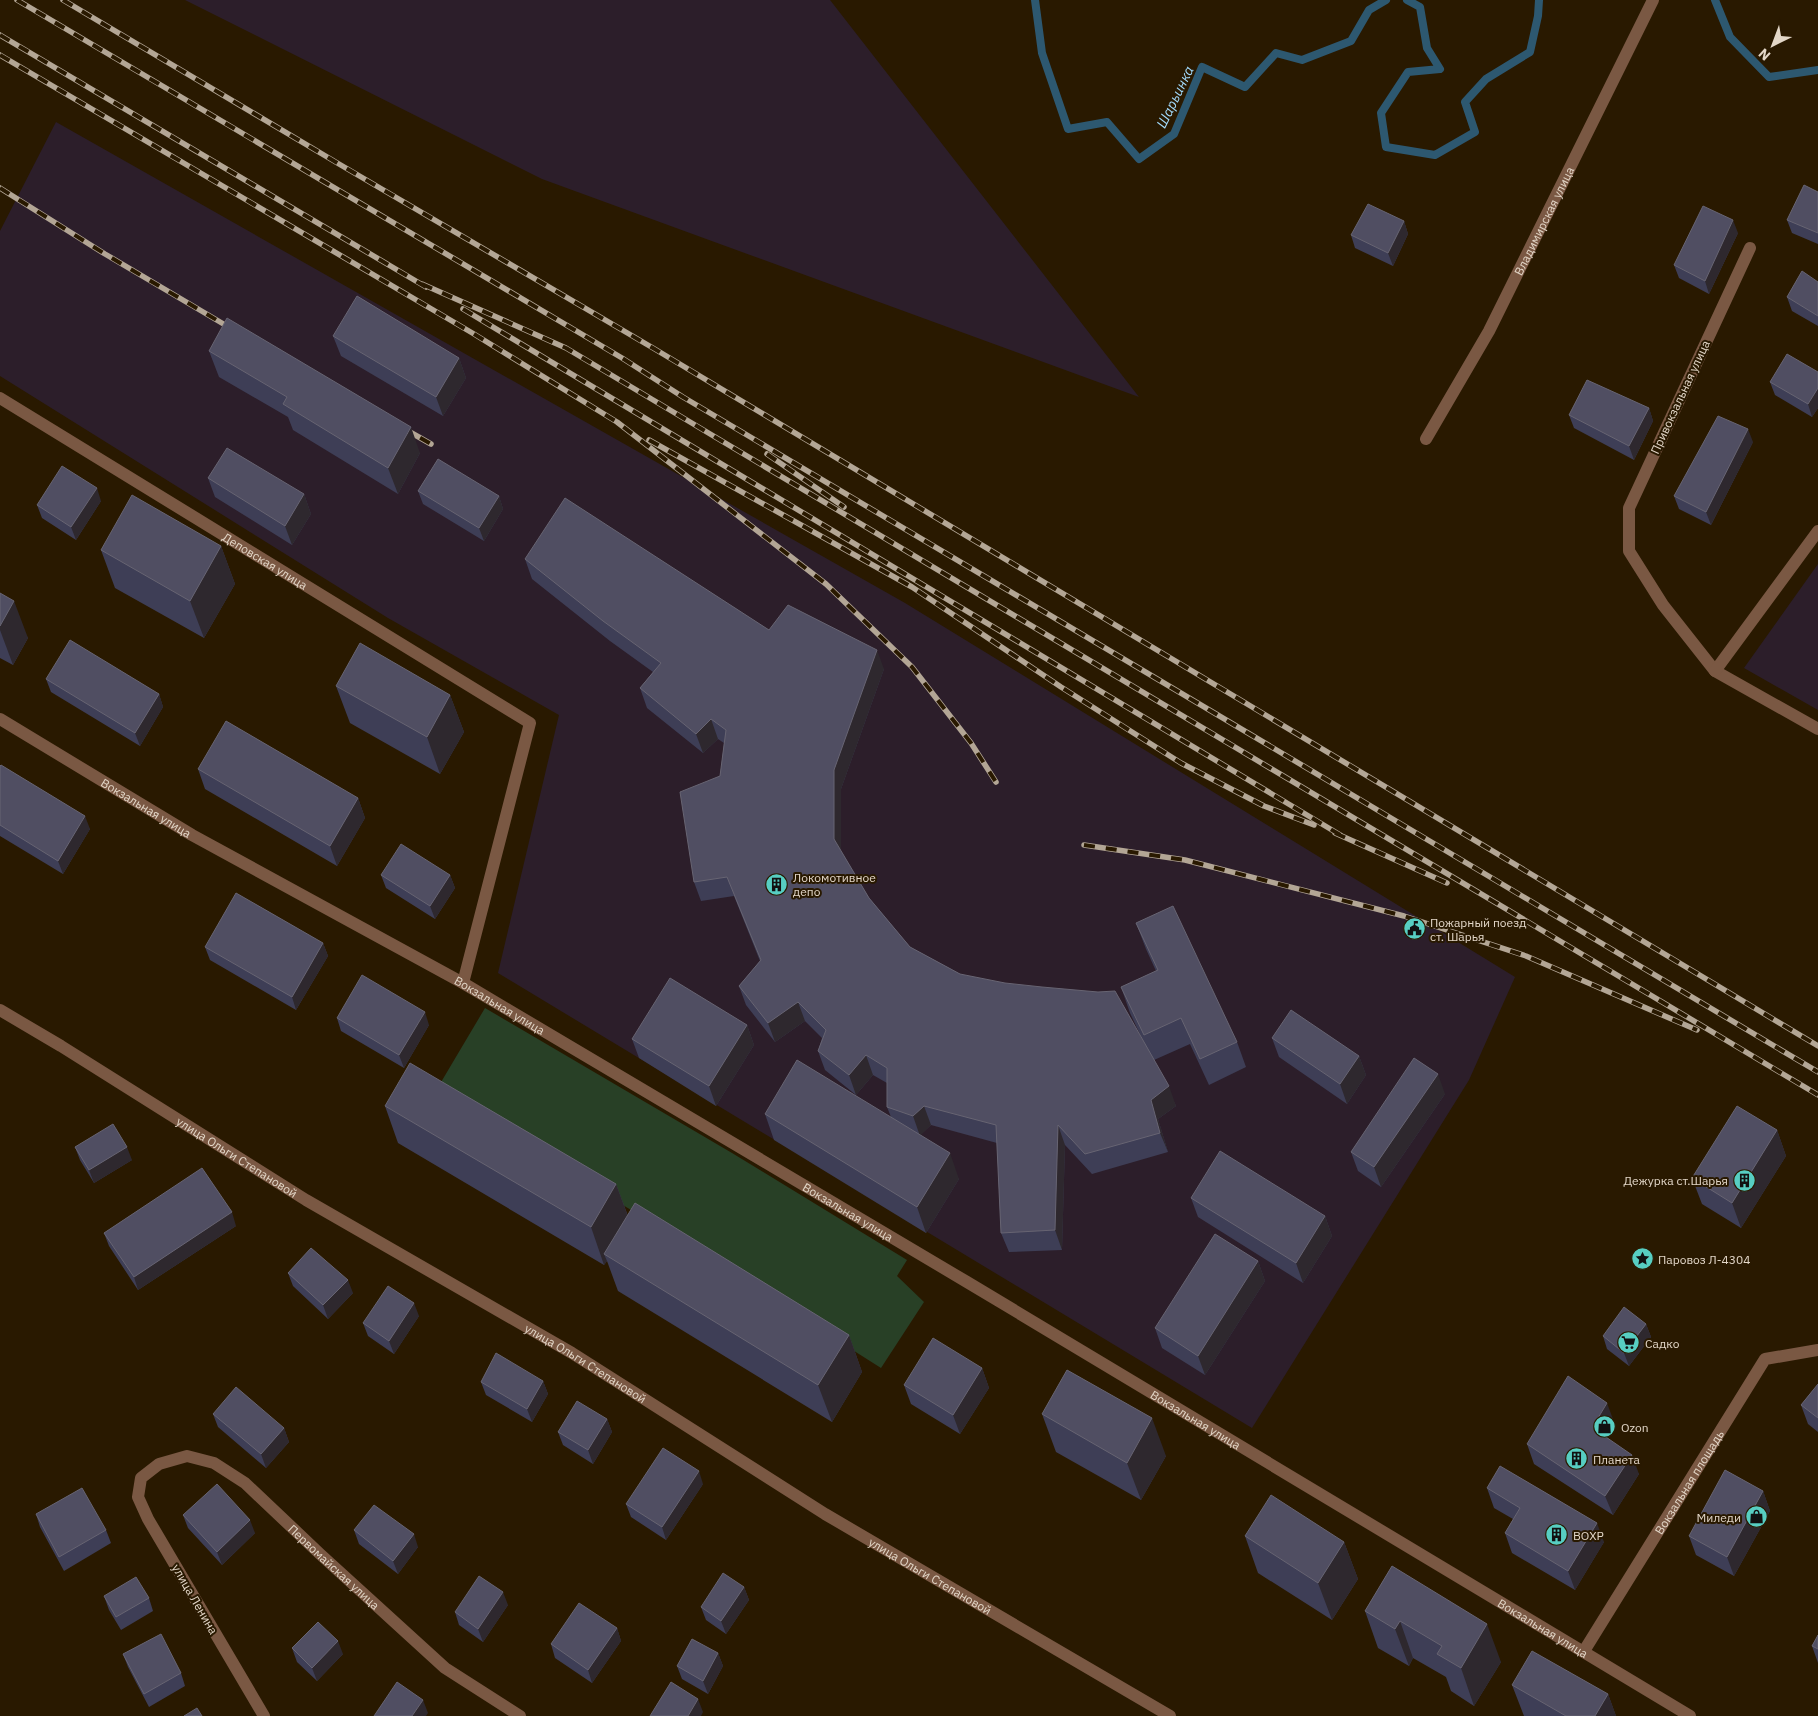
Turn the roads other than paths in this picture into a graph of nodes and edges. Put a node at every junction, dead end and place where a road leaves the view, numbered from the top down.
1 (1653, 0) edge
2 (1750, 248) dead end
3 (0, 398) edge
4 (1426, 439) dead end
5 (1818, 531) edge
6 (1716, 671) junction
7 (0, 719) edge
8 (1818, 729) edge
9 (463, 983) junction
10 (0, 1010) edge
11 (1818, 1350) edge
12 (142, 1478) joint
13 (1584, 1651) junction
14 (264, 1716) edge
15 (520, 1716) edge
16 (1170, 1716) edge
17 (1690, 1716) edge

1 - 4 street, Владимирская улица
2 - 6 street, Привокзальная улица
3 - 9 street, Деповская улица
5 - 6 street
6 - 8 street
7 - 9 street, Вокзальная улица
9 - 13 street, Вокзальная улица
10 - 16 street, улица Ольги Степановой
11 - 13 street, Вокзальная площадь
12 - 14 street, улица Ленина
12 - 15 street, Первомайская улица
13 - 17 street, Вокзальная улица

